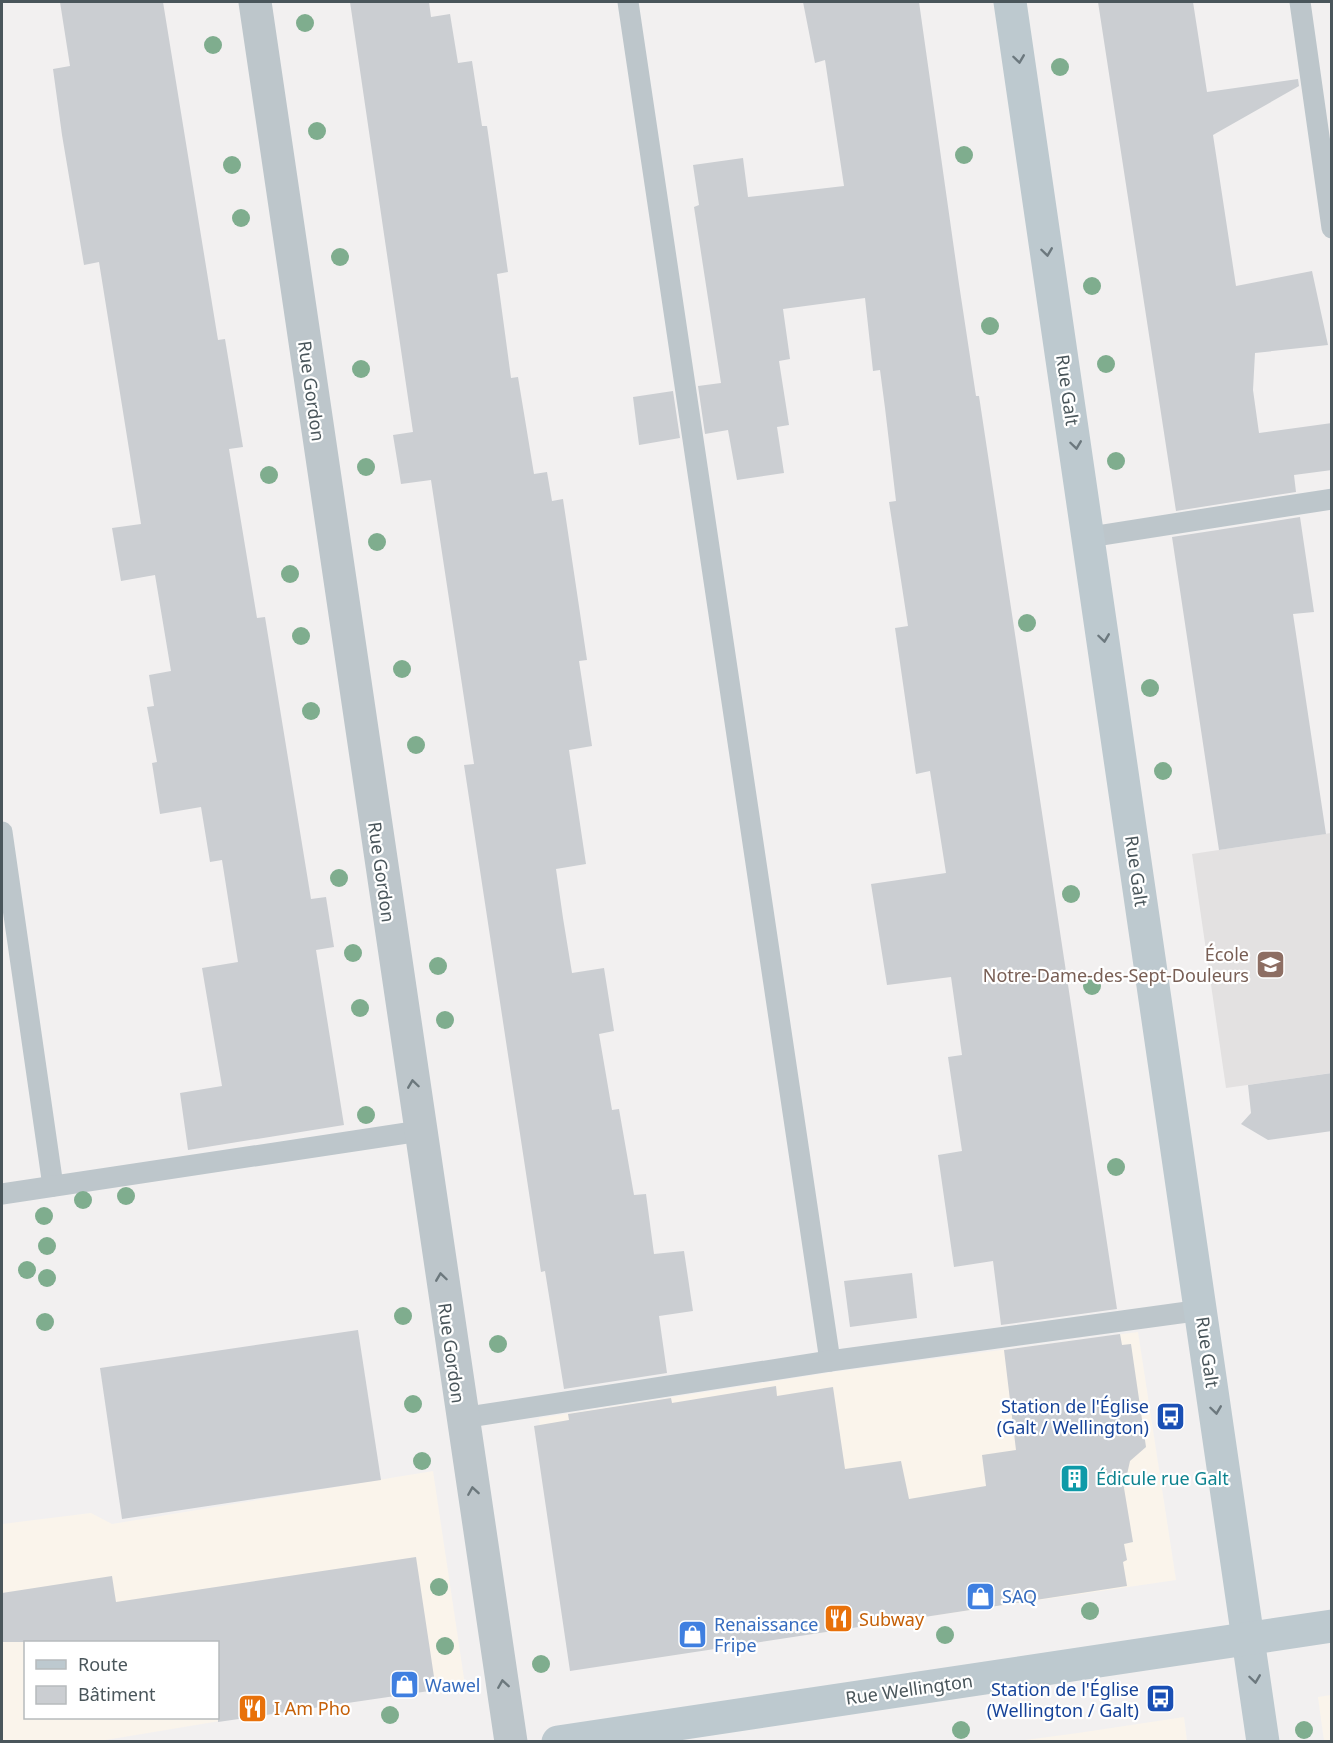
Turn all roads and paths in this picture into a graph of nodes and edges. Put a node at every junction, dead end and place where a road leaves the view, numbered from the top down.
1 (255, 2) edge
2 (628, 2) edge
3 (1010, 2) edge
4 (1300, 2) edge
5 (1326, 152) edge
6 (1332, 228) edge
7 (1332, 499) edge
8 (1090, 537) junction
9 (2, 832) edge
10 (420, 1131) junction
11 (52, 1186) junction
12 (2, 1194) edge
13 (1202, 1310) junction
14 (830, 1360) junction
15 (462, 1418) junction
16 (1332, 1626) edge
17 (1249, 1639) junction
18 (511, 1742) edge
19 (558, 1742) edge
20 (1263, 1742) edge

10 -> 1 street, Rue Gordon
2 - 14 lane
3 -> 8 main road, Rue Galt
4 - 5 lane
5 - 6 lane
7 - 8 lane
8 -> 13 main road, Rue Galt
9 - 11 lane
10 - 11 lane
15 -> 10 street, Rue Gordon
11 - 12 lane
13 - 14 lane
13 -> 17 main road, Rue Galt
14 - 15 lane
18 -> 15 street, Rue Gordon
16 - 17 main road, Rue Wellington
17 - 19 main road, Rue Wellington
17 -> 20 main road, Rue Galt

